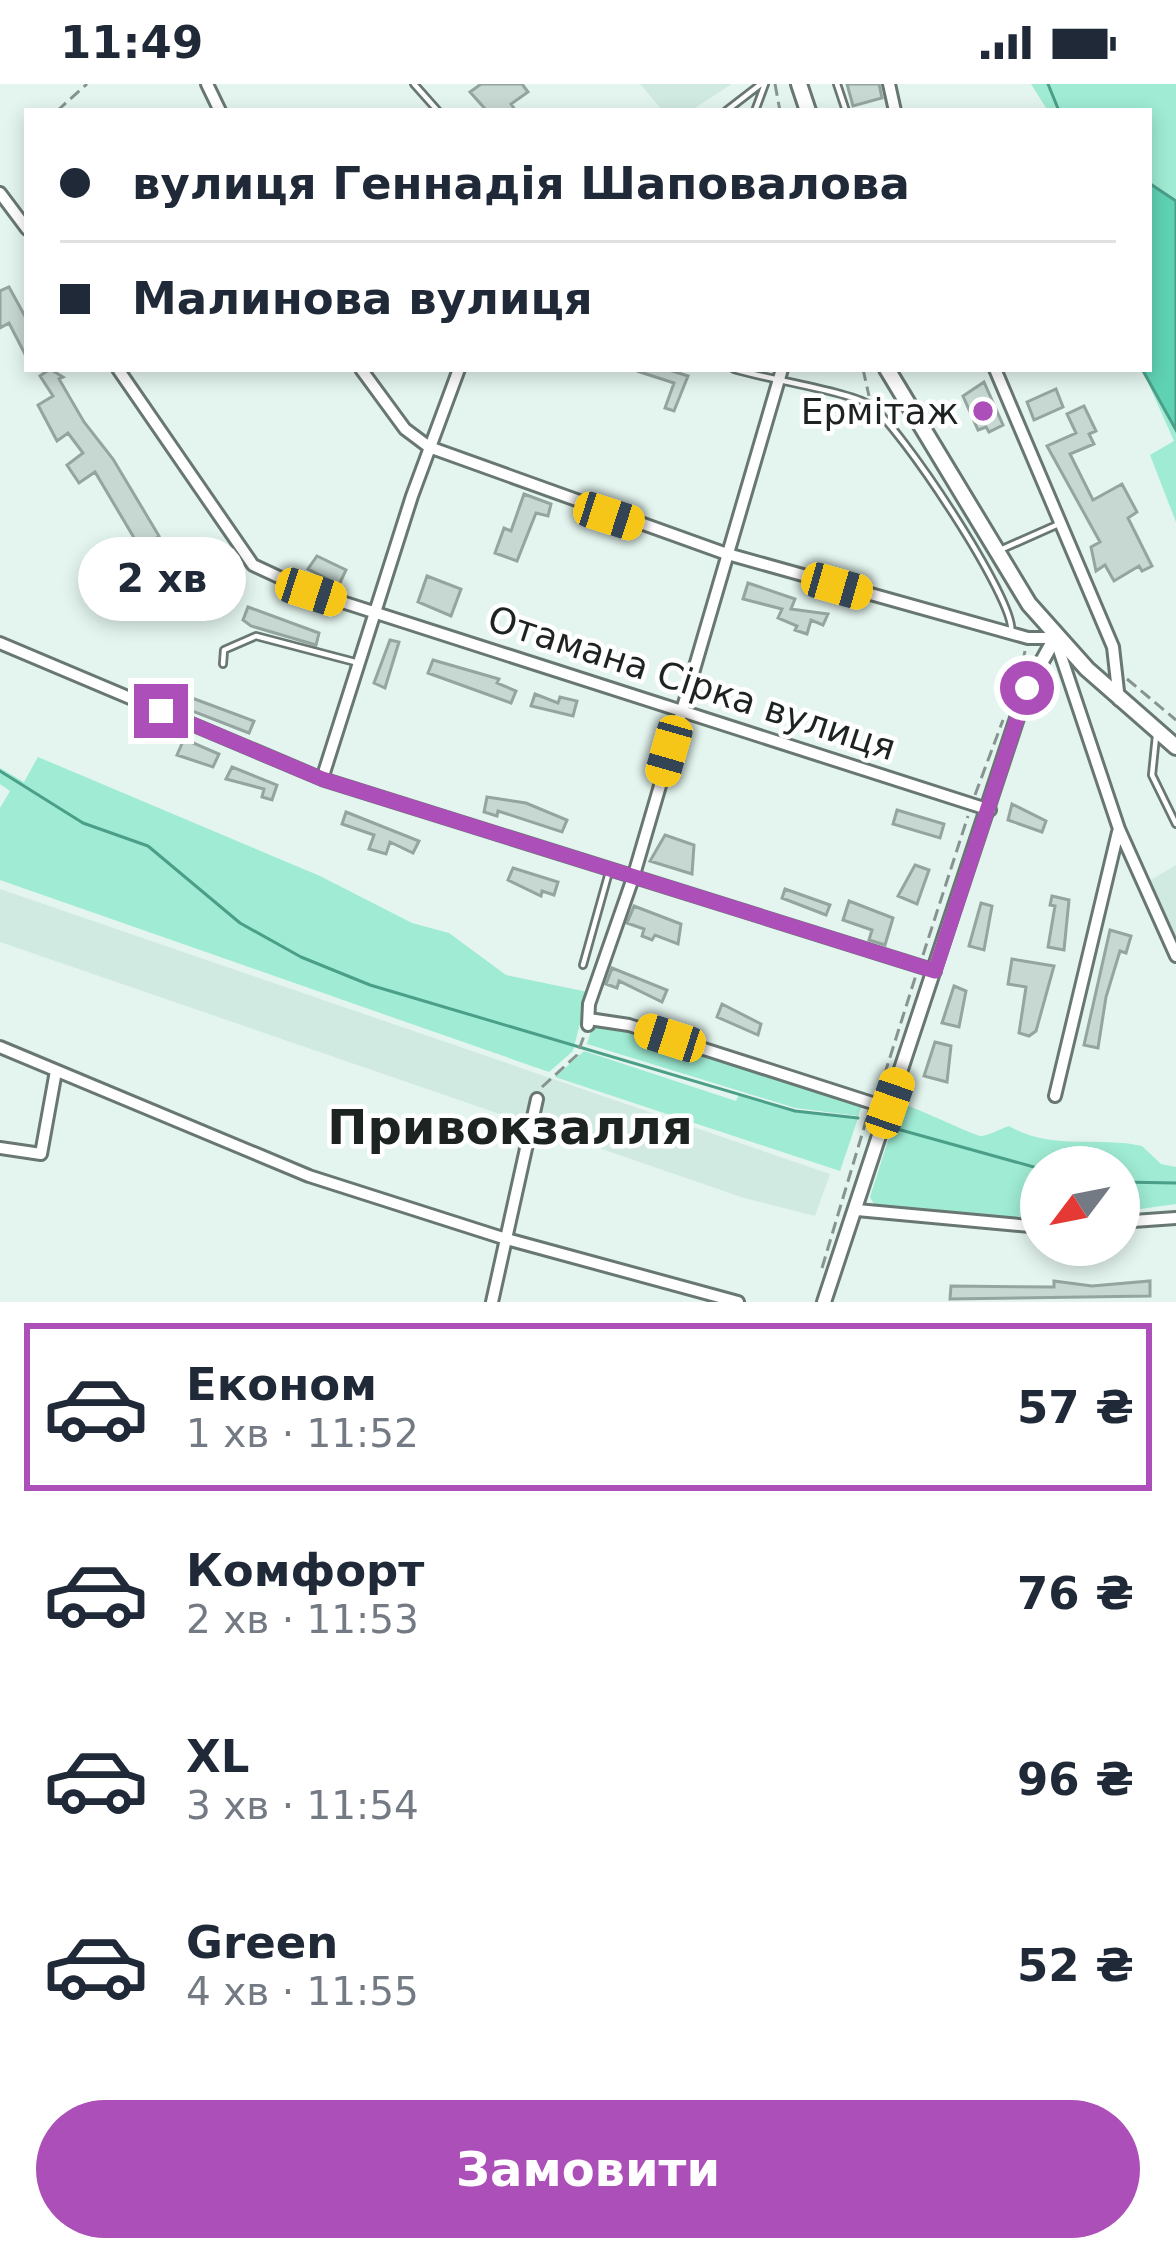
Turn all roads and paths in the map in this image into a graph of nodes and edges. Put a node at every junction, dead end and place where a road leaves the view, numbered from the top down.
1 (87, 84) edge
2 (414, 84) edge
3 (763, 84) edge
4 (60, 108) edge
5 (435, 108) edge
6 (730, 108) edge
7 (0, 193) edge
8 (24, 226) edge
9 (120, 372) edge
10 (363, 372) edge
11 (458, 372) edge
12 (744, 372) edge
13 (781, 372) edge
14 (864, 372) edge
15 (888, 372) edge
16 (996, 372) edge
17 (777, 382) junction
18 (871, 406) junction
19 (429, 448) junction
20 (1060, 523) junction
21 (995, 552) junction
22 (724, 553) junction
23 (376, 613) junction
24 (1011, 632) junction
25 (1028, 638) junction
26 (1055, 638) junction
27 (0, 643) edge
28 (361, 662) junction
29 (223, 664) dead end
30 (1119, 672) junction
31 (1012, 693) dead end
32 (1119, 700) junction
33 (680, 709) junction
34 (1004, 716) dead end
35 (1176, 720) edge
36 (1156, 730) junction
37 (1176, 747) edge
38 (322, 779) junction
39 (972, 805) junction
40 (989, 810) junction
41 (1176, 824) edge
42 (1119, 829) junction
43 (609, 871) junction
44 (633, 878) junction
45 (1176, 956) edge
46 (583, 965) dead end
47 (919, 967) junction
48 (935, 971) junction
49 (582, 1042) dead end
50 (0, 1047) edge
51 (56, 1071) junction
52 (1055, 1096) dead end
53 (537, 1100) joint
54 (880, 1107) junction
55 (0, 1148) edge
56 (857, 1210) junction
57 (1176, 1218) edge
58 (1140, 1221) edge
59 (1020, 1225) edge
60 (503, 1238) junction
61 (818, 1281) dead end
62 (492, 1302) edge
63 (738, 1302) edge
64 (824, 1302) edge

1 - 4 path
2 - 5 lane
3 - 6 lane
7 - 8 street
9 - 23 street, Отамана Сірка вулиця
10 - 19 street
11 - 19 street
12 - 17 lane
13 - 17 street
14 - 18 path
15 - 21 main road
16 - 20 street
17 - 18 lane
17 - 22 street
18 - 24 lane
19 - 22 street
19 - 23 street
20 - 21 lane
20 - 30 street
21 - 26 main road
22 - 24 street
22 - 33 street
23 - 28 street
23 - 33 street, Отамана Сірка вулиця
24 - 25 street
25 - 26 street
25 - 31 path
26 - 32 main road
26 - 40 street
26 - 42 street
27 - 38 street
28 - 29 lane
28 - 38 street
30 - 32 street
30 - 35 path
32 - 36 main road
33 - 39 street, Отамана Сірка вулиця
33 - 44 street
34 - 39 path
36 - 37 main road
36 - 41 lane
38 - 43 street
39 - 40 street, Отамана Сірка вулиця
39 - 47 path
40 - 48 street
42 - 45 street
42 - 52 street
43 - 44 street
43 - 46 lane
44 - 47 street
44 - 54 street
47 - 48 street
47 - 54 path
48 - 54 street
49 - 53 path
50 - 51 street
51 - 55 street
51 - 60 street
53 - 60 street
54 - 56 street
54 - 61 path
56 - 59 street
56 - 64 street
57 - 58 street
60 - 62 street
60 - 63 street

